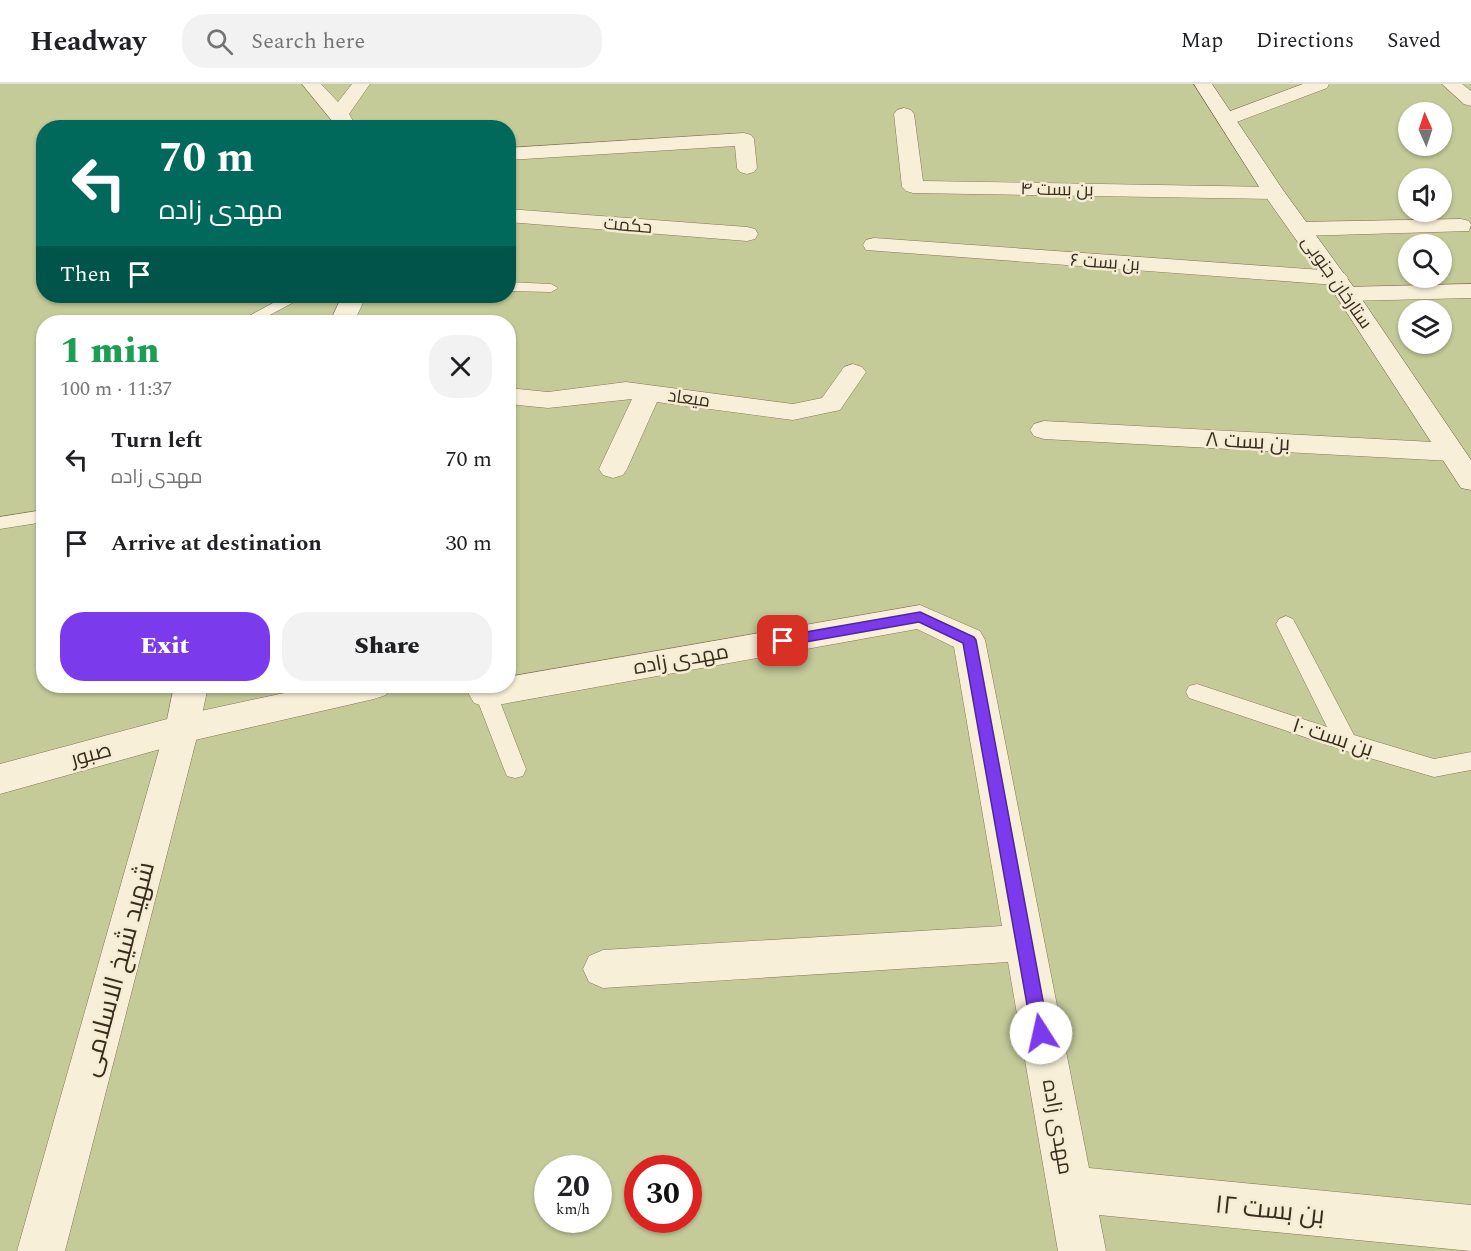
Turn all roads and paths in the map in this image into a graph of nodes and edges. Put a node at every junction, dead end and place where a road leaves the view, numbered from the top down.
1 (311, 84) edge
2 (361, 84) edge
3 (1203, 84) edge
4 (1320, 84) edge
5 (1451, 84) edge
6 (1471, 100) edge
7 (904, 114) dead end
8 (1227, 119) junction
9 (342, 120) edge
10 (343, 120) edge
11 (516, 153) edge
12 (747, 168) dead end
13 (1274, 193) junction
14 (516, 215) edge
15 (1461, 226) dead end
16 (1300, 229) junction
17 (747, 234) dead end
18 (874, 245) dead end
19 (516, 286) edge
20 (1341, 286) junction
21 (551, 288) dead end
22 (1471, 291) edge
23 (283, 303) edge
24 (260, 315) edge
25 (853, 372) dead end
26 (648, 393) junction
27 (516, 397) edge
28 (1044, 430) dead end
29 (1451, 452) junction
30 (614, 469) dead end
31 (1471, 481) edge
32 (36, 517) edge
33 (0, 523) edge
34 (1286, 624) dead end
35 (516, 684) edge
36 (1197, 692) dead end
37 (190, 693) edge
38 (343, 693) edge
39 (484, 693) edge
40 (182, 729) junction
41 (1346, 742) junction
42 (1471, 761) edge
43 (515, 769) dead end
44 (0, 779) edge
45 (1024, 943) junction
46 (603, 969) dead end
47 (1069, 1189) junction
48 (1471, 1228) edge
49 (41, 1251) edge
50 (1082, 1251) edge

1 - 9 street
2 - 10 street
3 - 8 street, ستارخان جنوبی
4 - 8 street
5 - 6 street
7 - 13 street, بن بست ۴
8 - 13 street, ستارخان جنوبی
11 - 12 street
13 - 16 street, ستارخان جنوبی
14 - 17 street, حکمت
15 - 16 street
16 - 20 street, ستارخان جنوبی
18 - 20 street, بن بست ۶
19 - 21 lane
20 - 22 street, بن بست ۶
20 - 29 street, ستارخان جنوبی
23 - 24 lane
25 - 26 street, میعاد
26 - 27 street, میعاد
26 - 30 street
28 - 29 street, بن بست ۸
29 - 31 street, ستارخان جنوبی
32 - 33 lane
34 - 41 lane
35 - 45 street, مهدی زاده
36 - 41 lane, بن بست ۱۰
37 - 40 street, شهید شیخ الاسلامی
38 - 40 street, صبور
39 - 43 lane
40 - 44 street, صبور
40 - 49 street, شهید شیخ الاسلامی
41 - 42 lane, بن بست ۱۰
45 - 46 street
45 - 47 street, مهدی زاده
47 - 48 street, بن بست ۱۲
47 - 50 street, مهدی زاده

